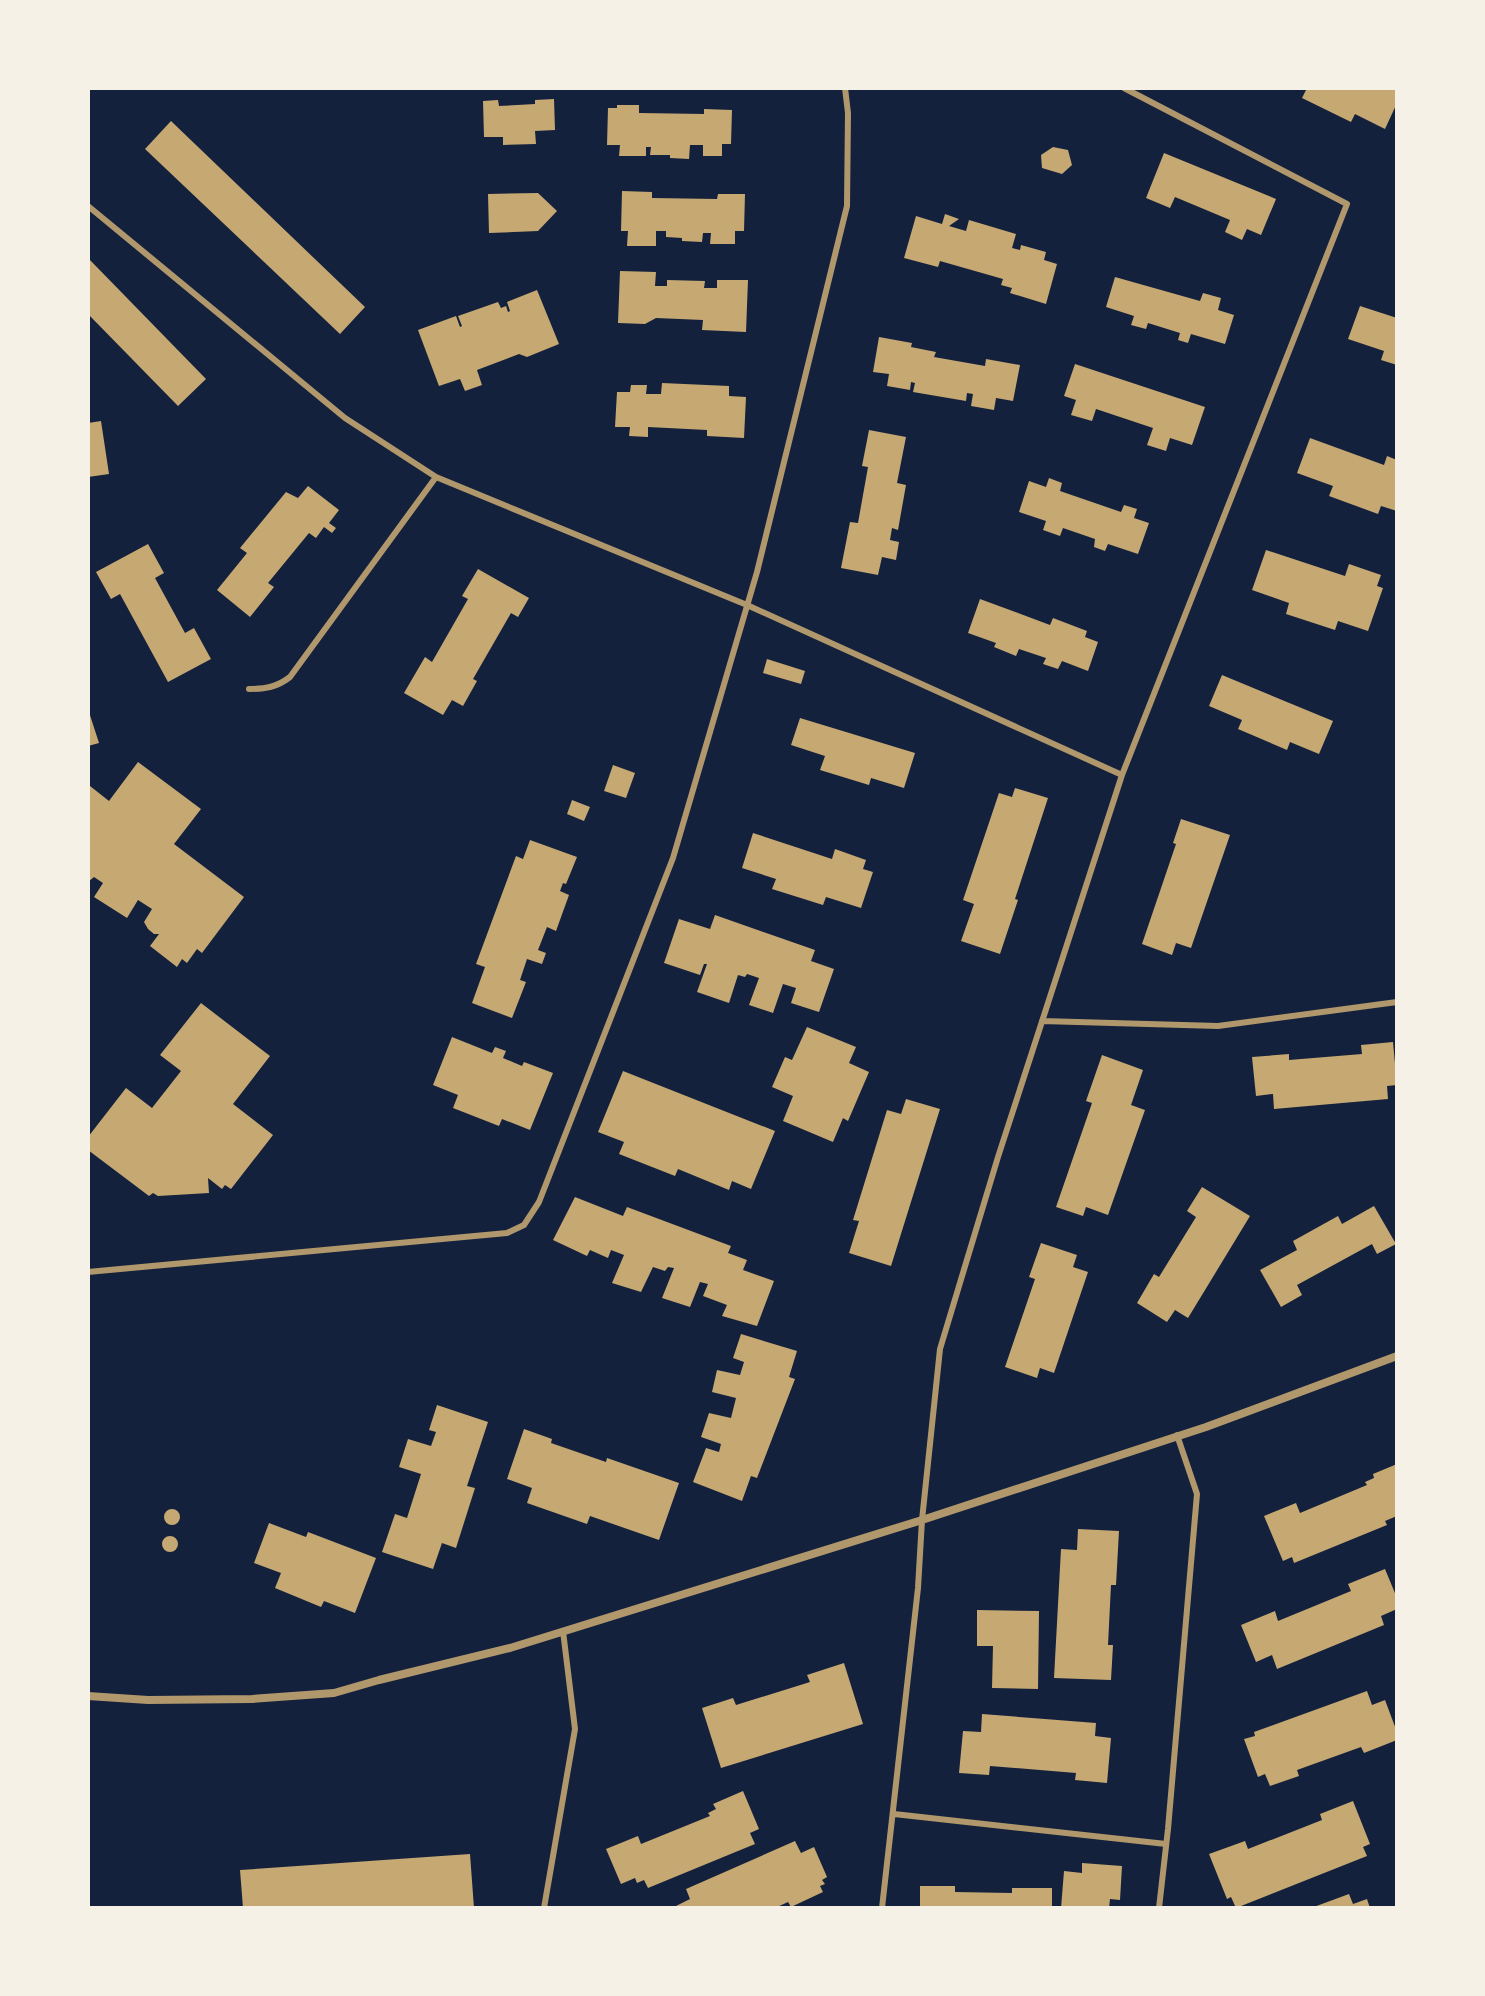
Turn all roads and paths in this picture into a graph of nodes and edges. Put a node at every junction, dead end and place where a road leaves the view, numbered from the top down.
1 (845, 88) edge
2 (1124, 88) edge
3 (88, 206) edge
4 (436, 477) junction
5 (747, 605) junction
6 (249, 689) dead end
7 (1122, 775) junction
8 (1397, 1002) edge
9 (1042, 1021) junction
10 (88, 1272) edge
11 (1397, 1356) edge
12 (1177, 1435) junction
13 (922, 1520) junction
14 (563, 1631) junction
15 (88, 1696) edge
16 (894, 1814) junction
17 (1166, 1844) junction
18 (544, 1908) edge
19 (882, 1908) edge
20 (1159, 1908) edge

1 - 5 lane
2 - 7 lane
3 - 4 lane
4 - 5 lane
4 - 6 lane
5 - 7 lane
5 - 10 lane
7 - 9 lane
8 - 9 lane
9 - 13 lane
11 - 12 street
12 - 13 street
12 - 17 lane
13 - 14 street
13 - 16 lane
14 - 15 street
14 - 18 lane
16 - 17 lane
16 - 19 lane
17 - 20 lane

